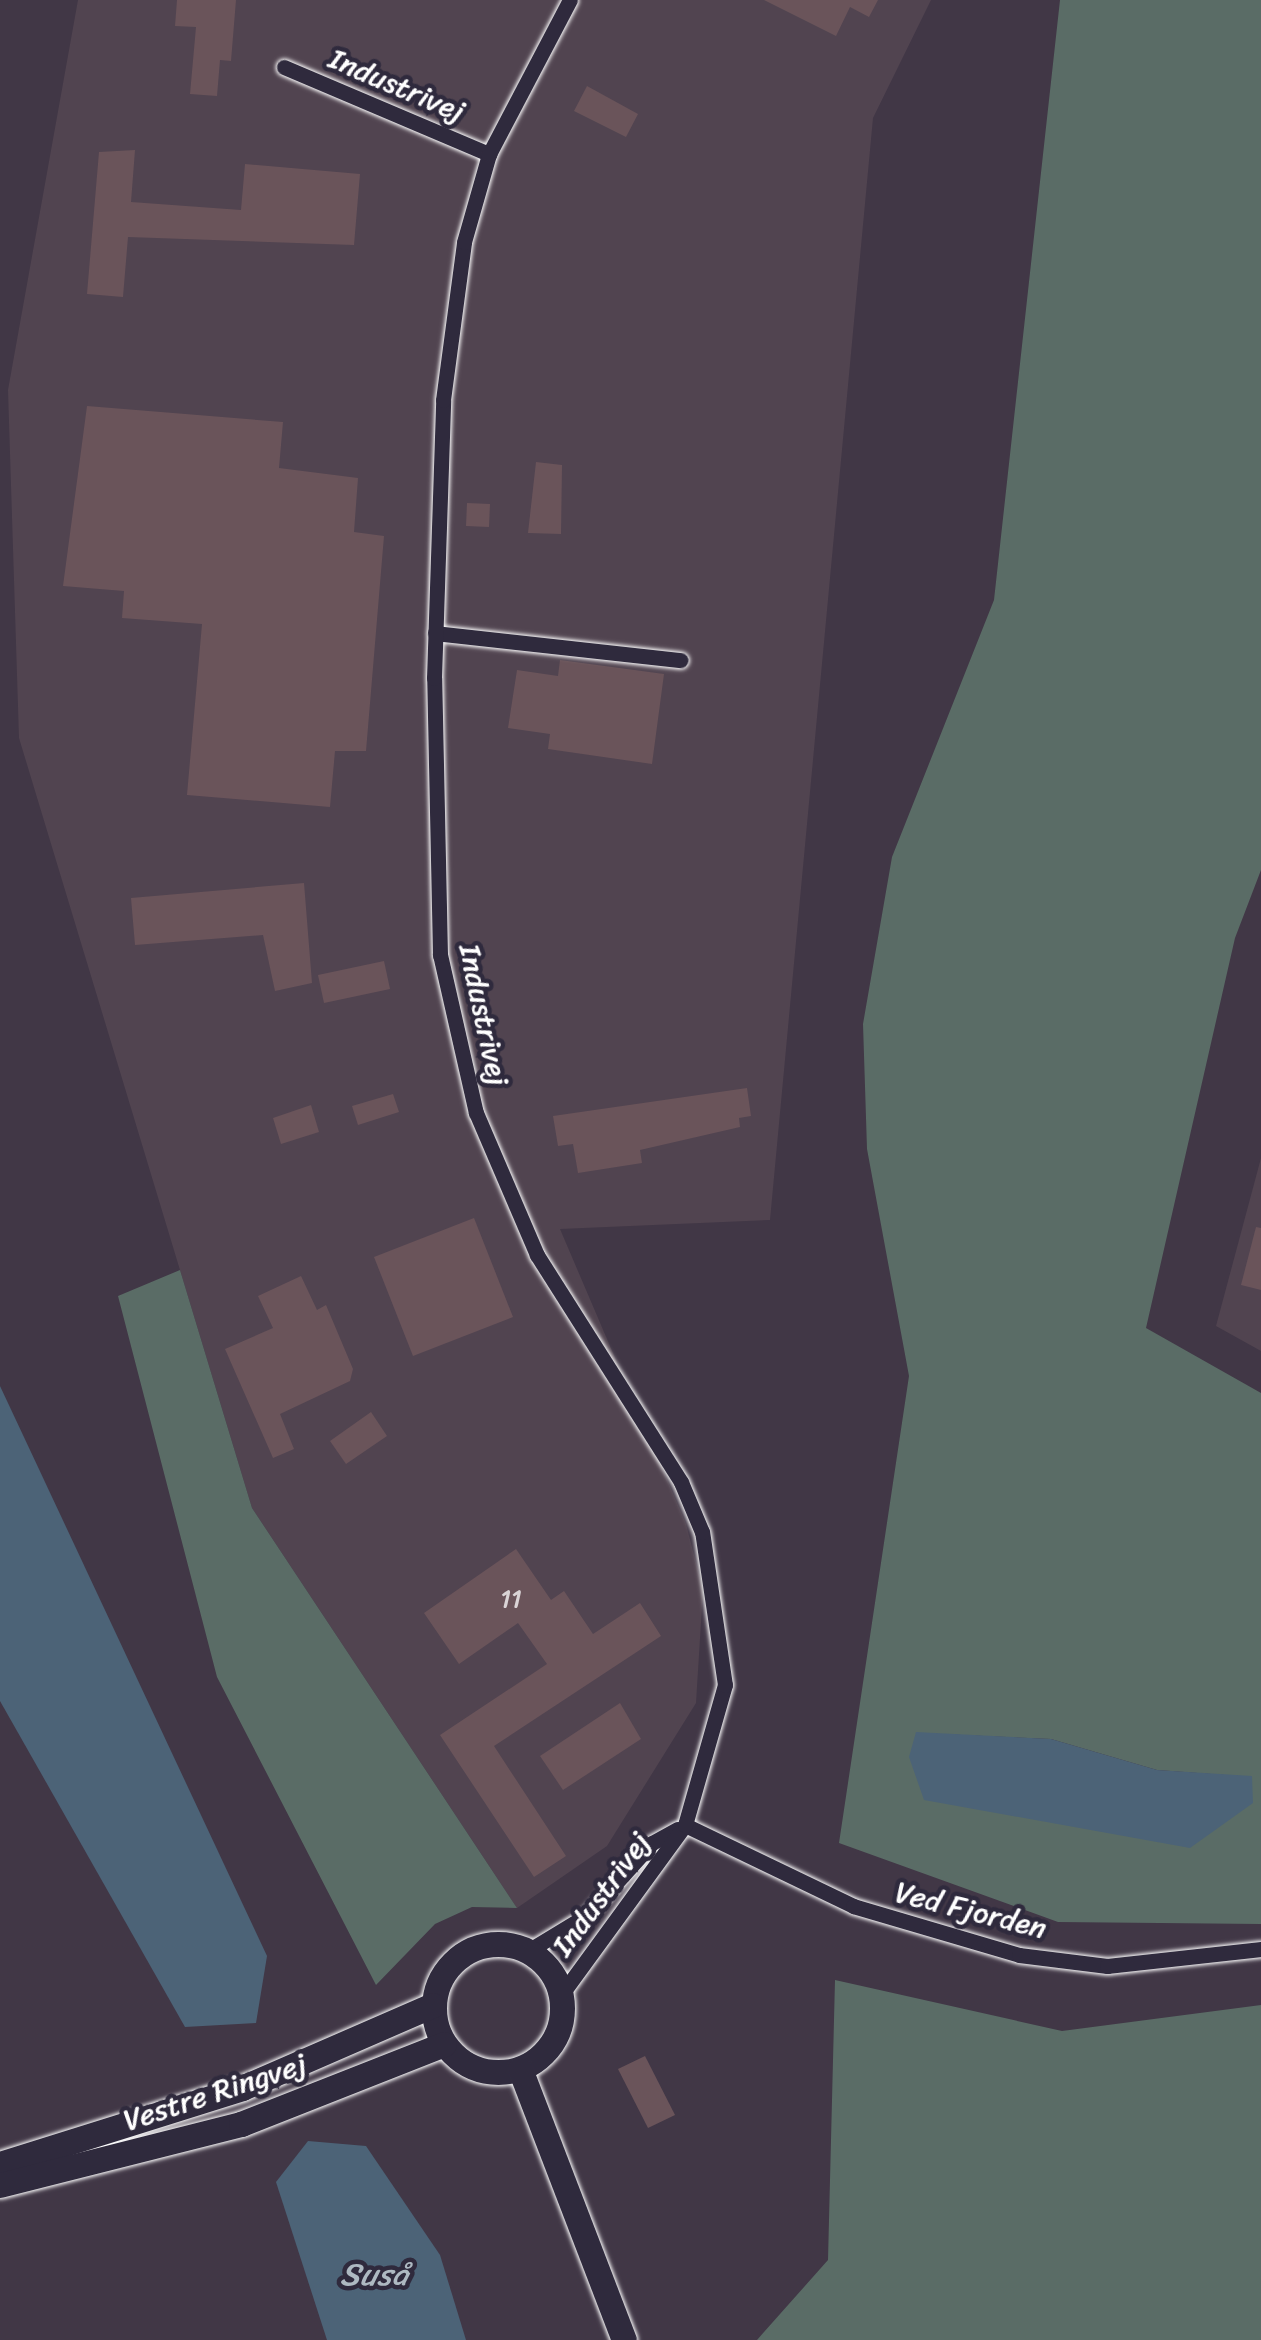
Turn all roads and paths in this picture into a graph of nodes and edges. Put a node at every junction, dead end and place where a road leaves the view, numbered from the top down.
1 (570, 0) edge
2 (284, 67) dead end
3 (488, 154) junction
4 (436, 633) junction
5 (681, 660) dead end
6 (685, 1825) junction
7 (1261, 1949) edge
8 (528, 1951) junction
9 (561, 1994) junction
10 (433, 2005) junction
11 (444, 2044) junction
12 (520, 2069) junction
13 (0, 2164) edge
14 (0, 2185) edge
15 (624, 2340) edge

1 - 3 street, Industrivej
2 - 3 street, Industrivej
3 - 4 street, Industrivej
4 - 5 street
4 - 6 street, Industrivej
6 - 7 street, Ved Fjorden
6 - 8 street, Industrivej
6 - 9 street, Industrivej
8 - 9 main road
8 - 10 main road
9 - 12 main road
10 - 11 main road
10 - 13 main road, Vestre Ringvej
11 - 12 main road
11 - 14 main road, Vestre Ringvej
12 - 15 main road

